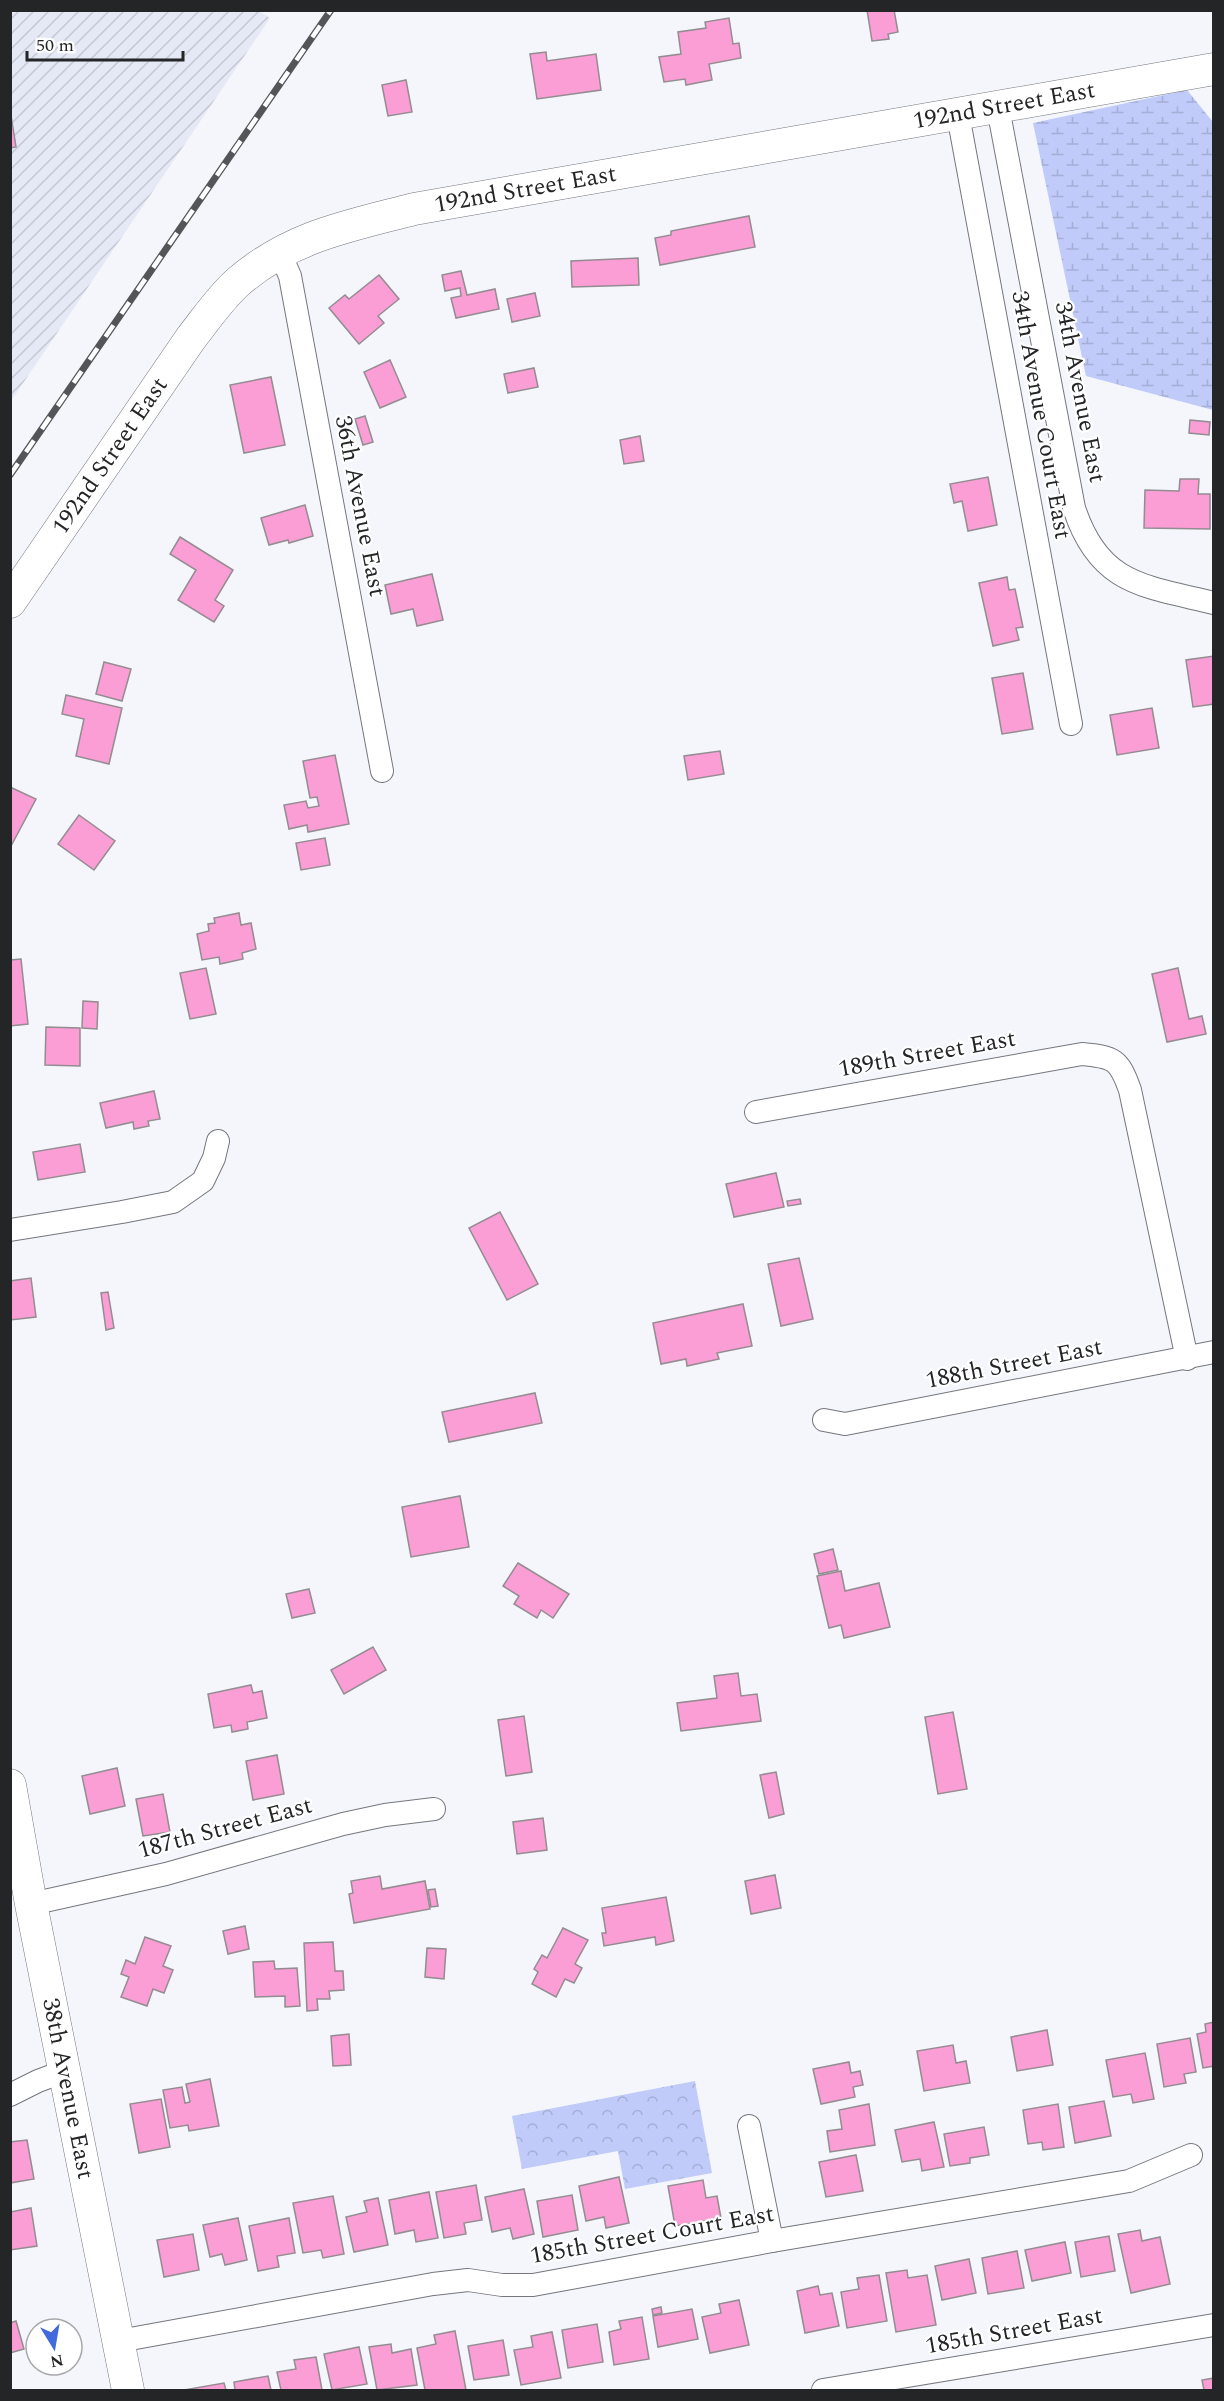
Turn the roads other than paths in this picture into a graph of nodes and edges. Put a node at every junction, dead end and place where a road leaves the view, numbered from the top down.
1 (1214, 69) edge
2 (998, 108) junction
3 (958, 115) junction
4 (279, 252) junction
5 (10, 602) edge
6 (1214, 603) edge
7 (1071, 724) dead end
8 (382, 771) dead end
9 (756, 1112) dead end
10 (218, 1141) dead end
11 (10, 1230) edge
12 (1214, 1352) edge
13 (1187, 1359) junction
14 (824, 1420) dead end
15 (10, 1785) edge
16 (434, 1809) dead end
17 (31, 1904) junction
18 (65, 2071) junction
19 (10, 2095) edge
20 (749, 2126) dead end
21 (1191, 2155) dead end
22 (772, 2241) junction
23 (1214, 2325) edge
24 (119, 2341) junction
25 (128, 2391) edge
26 (823, 2391) edge

1 - 2 street, 192nd Street East
2 - 3 street, 192nd Street East
2 - 6 street, 34th Avenue East
3 - 4 street, 192nd Street East
3 - 7 street, 34th Avenue Court East
4 - 5 street, 192nd Street East
4 - 8 street, 36th Avenue East
9 - 13 street, 189th Street East
10 - 11 street
12 - 13 street, 188th Street East
13 - 14 street, 188th Street East
15 - 17 street, 38th Avenue East
16 - 17 street, 187th Street East
17 - 18 street, 38th Avenue East
18 - 19 street
18 - 24 street, 38th Avenue East
20 - 22 street
21 - 22 street, 185th Street Court East
22 - 24 street, 185th Street Court East
23 - 26 street, 185th Street East
24 - 25 street, 38th Avenue East

